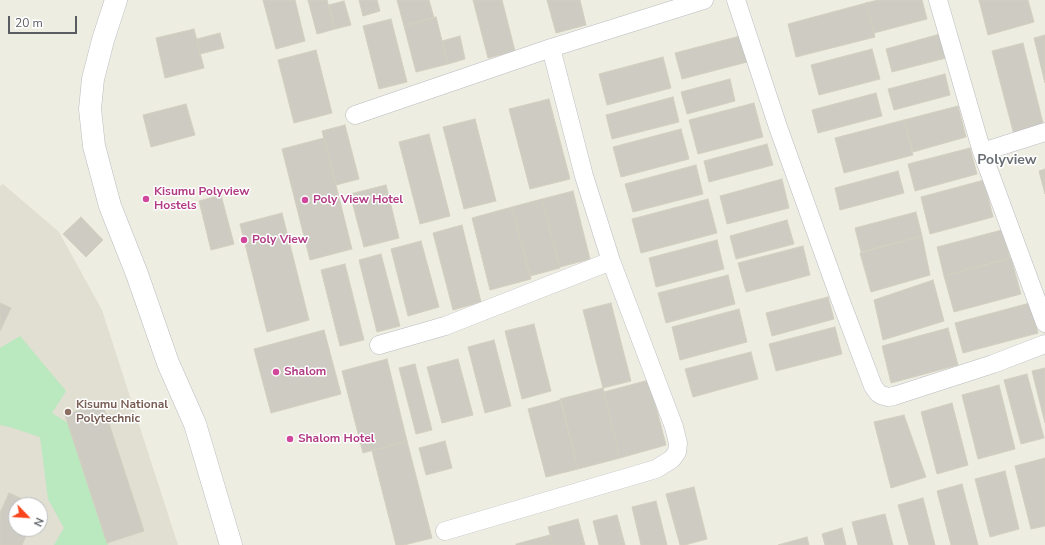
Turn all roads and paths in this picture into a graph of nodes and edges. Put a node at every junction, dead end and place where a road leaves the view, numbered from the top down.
1 (116, 0) edge
2 (704, 0) edge
3 (736, 0) edge
4 (938, 0) edge
5 (551, 48) junction
6 (355, 115) dead end
7 (1045, 132) edge
8 (982, 152) junction
9 (611, 261) junction
10 (1045, 323) edge
11 (1045, 344) edge
12 (379, 345) dead end
13 (445, 531) dead end
14 (231, 545) edge

1 - 14 street
2 - 5 street
3 - 11 street
4 - 8 street
5 - 6 street
5 - 9 street
7 - 8 street
8 - 10 street
9 - 12 street
9 - 13 street

